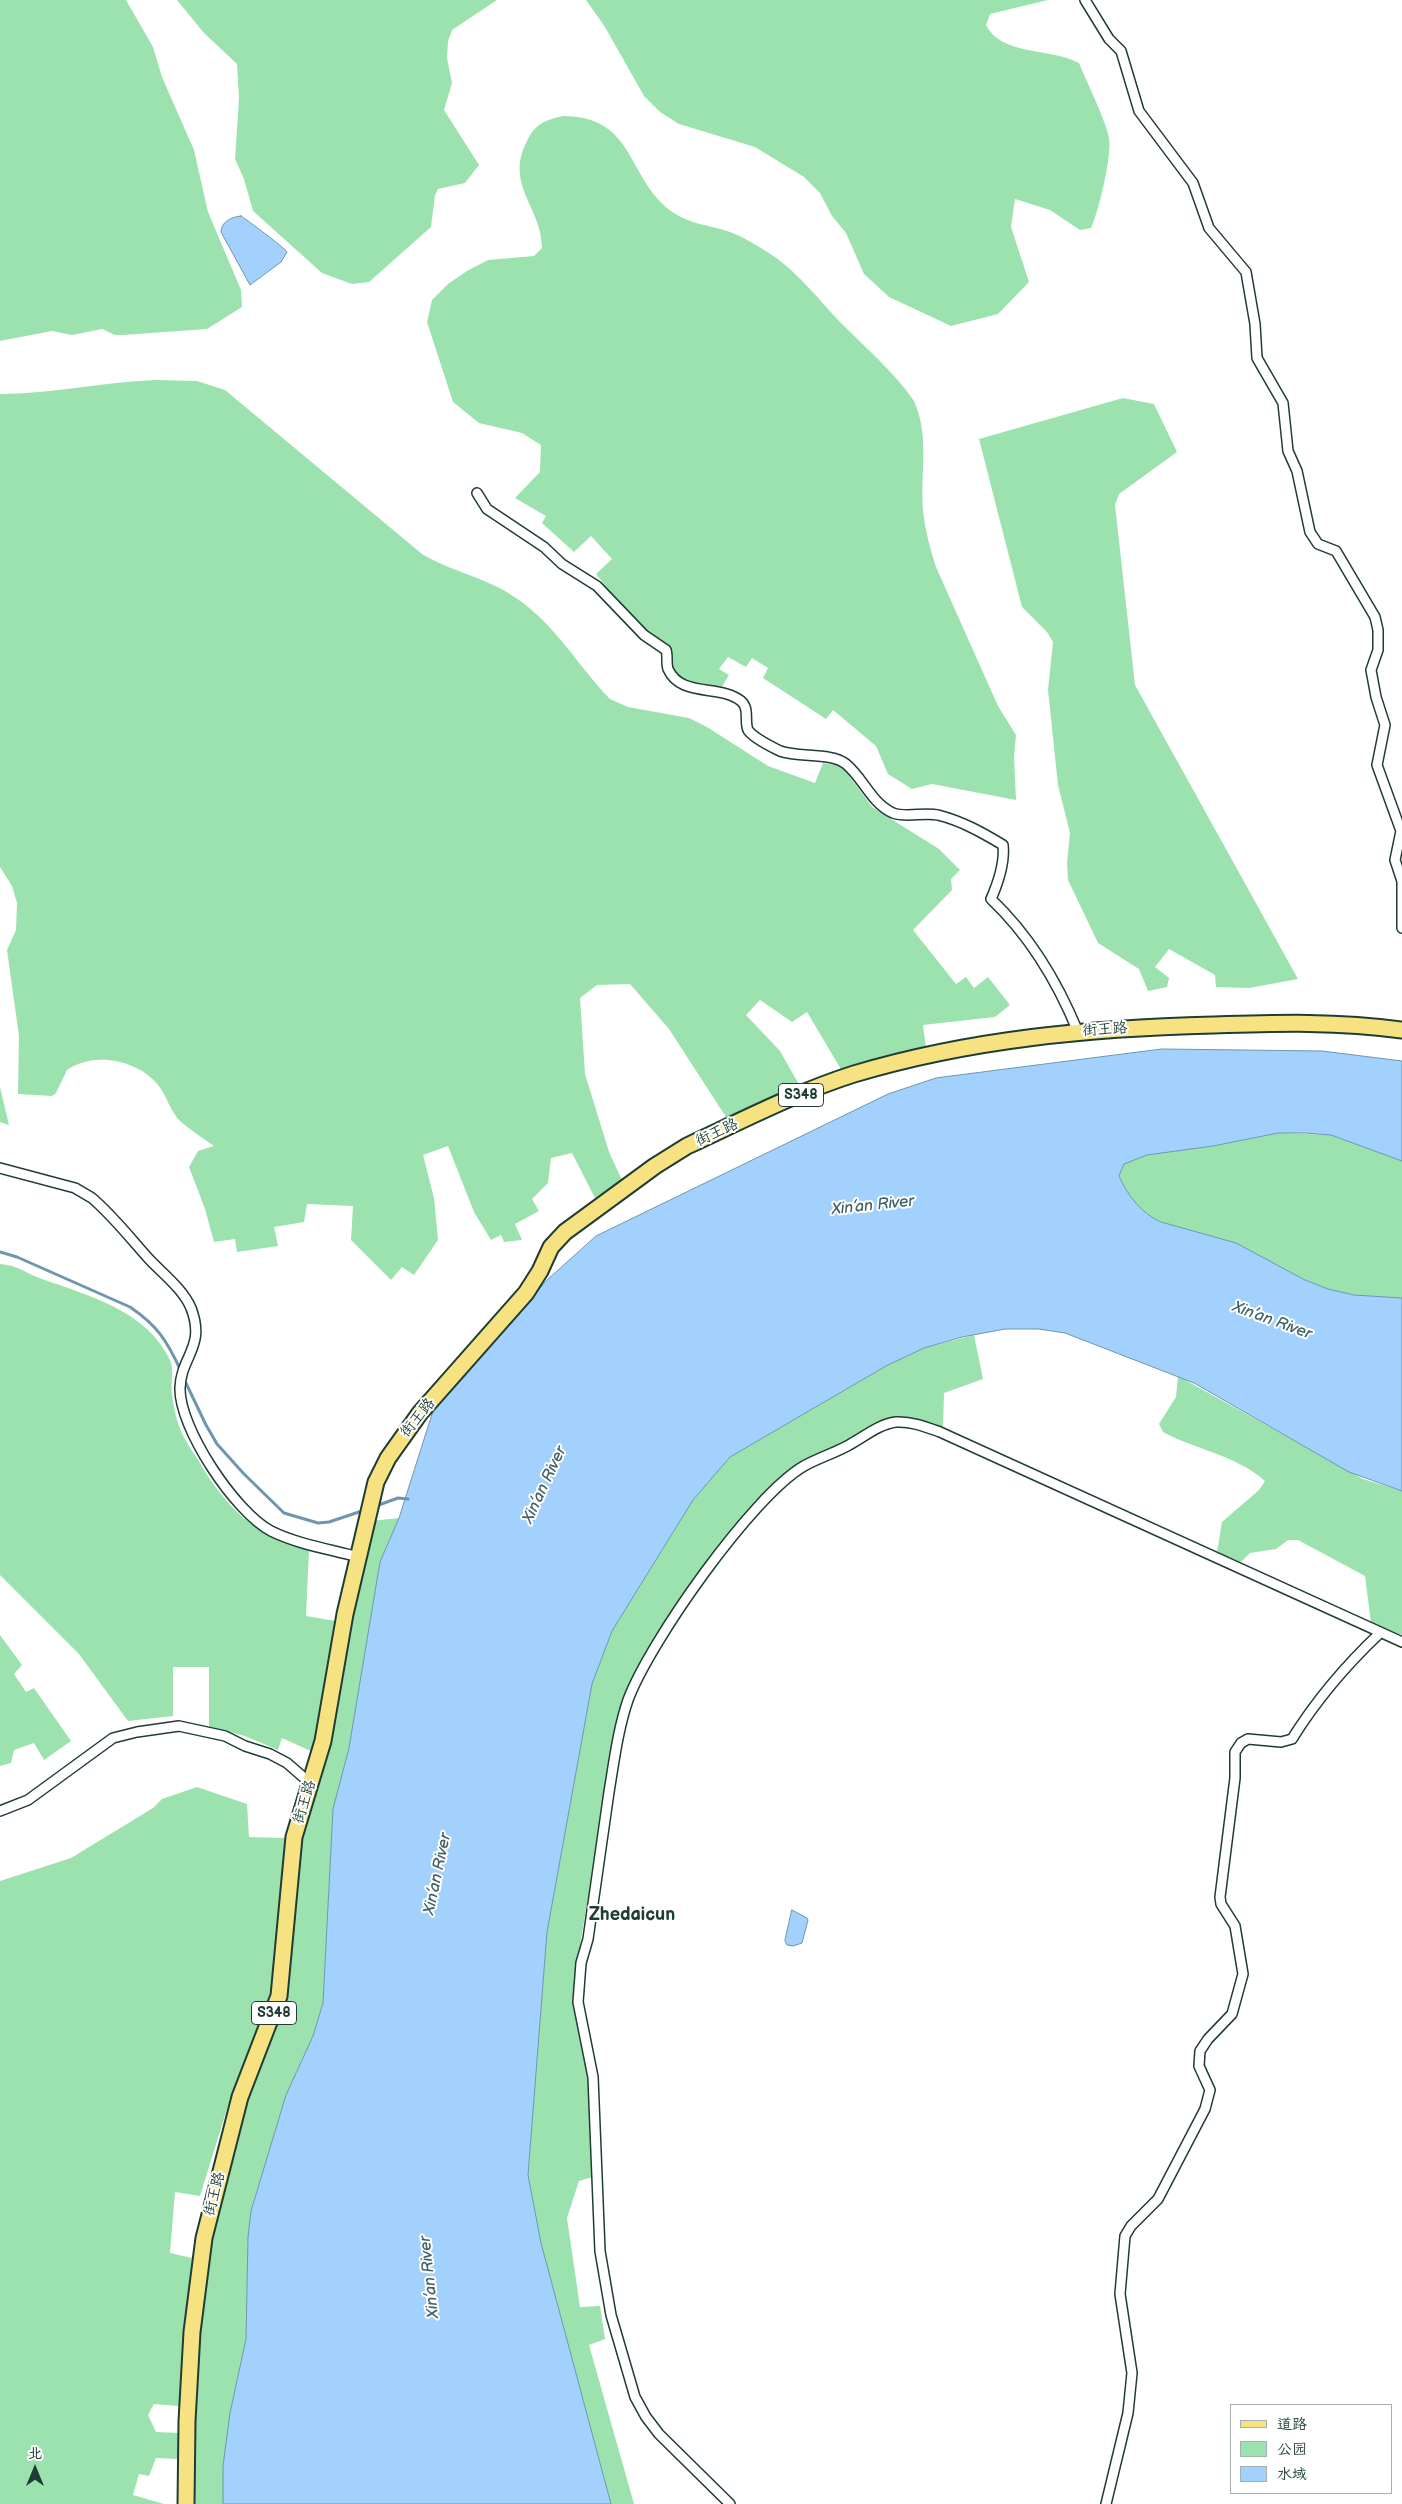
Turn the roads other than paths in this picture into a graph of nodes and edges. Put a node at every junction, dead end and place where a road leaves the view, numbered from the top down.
1 (1085, 0) edge
2 (477, 493) dead end
3 (1402, 928) edge
4 (1402, 1030) edge
5 (1078, 1032) junction
6 (0, 1168) edge
7 (358, 1557) junction
8 (1380, 1632) junction
9 (1402, 1642) edge
10 (310, 1783) junction
11 (0, 1811) edge
12 (186, 2504) edge
13 (730, 2504) edge
14 (1106, 2504) edge

1 - 3 street
2 - 5 street
4 - 5 main road, 街王路 / S348
5 - 7 main road, 街王路 / S348
6 - 7 street
7 - 10 main road, 街王路 / S348
8 - 9 street
8 - 13 street
8 - 14 street
10 - 11 street
10 - 12 main road, 街王路 / S348

